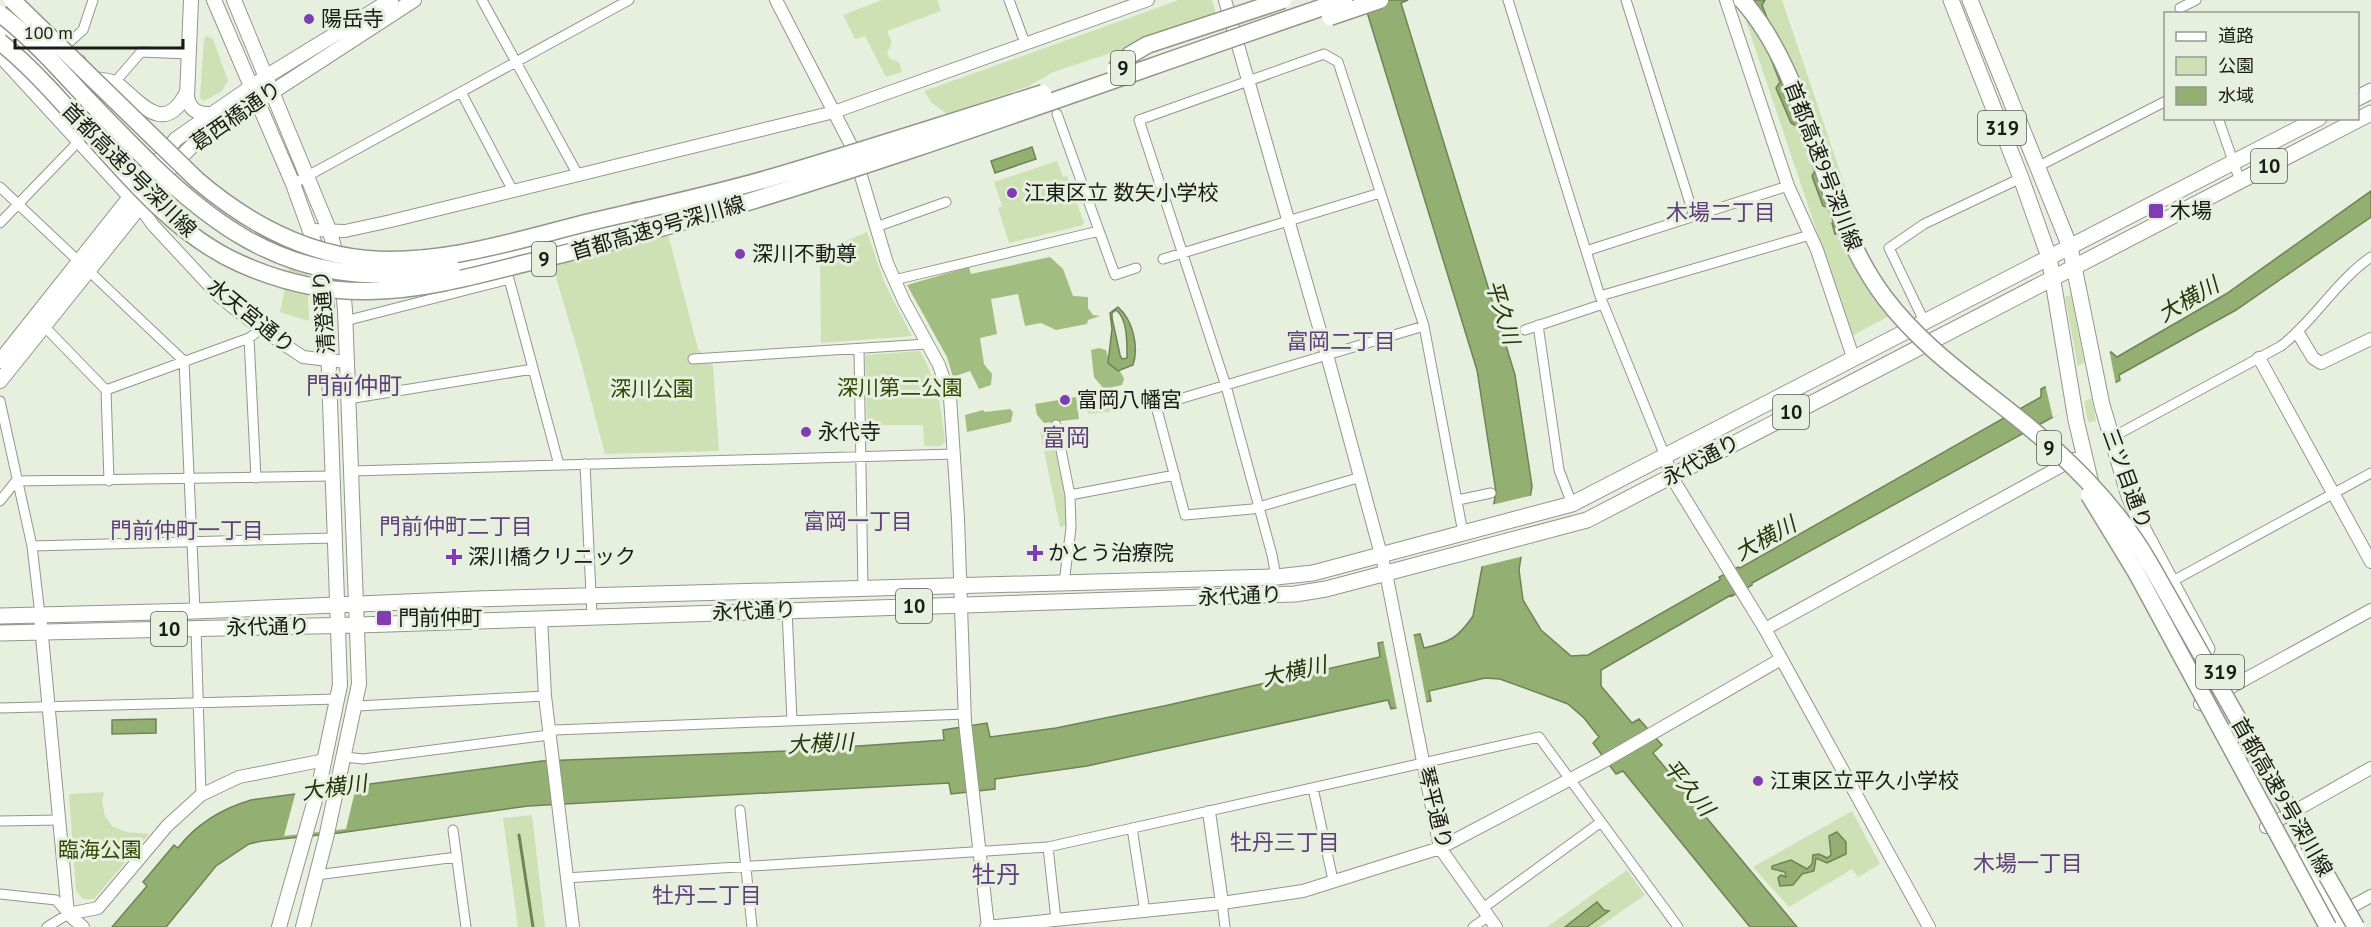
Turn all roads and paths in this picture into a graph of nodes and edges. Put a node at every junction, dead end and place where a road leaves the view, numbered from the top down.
1 (12, 0) edge
2 (18, 0) edge
3 (93, 0) edge
4 (191, 0) edge
5 (214, 0) edge
6 (234, 0) edge
7 (391, 0) edge
8 (414, 0) edge
9 (482, 0) edge
10 (629, 0) edge
11 (776, 0) edge
12 (1009, 0) edge
13 (1148, 0) edge
14 (1225, 0) edge
15 (1283, 0) edge
16 (1329, 0) edge
17 (1344, 0) edge
18 (1380, 0) edge
19 (1508, 0) edge
20 (1626, 0) edge
21 (1725, 0) edge
22 (1741, 0) edge
23 (1951, 0) edge
24 (1970, 0) edge
25 (2196, 0) edge
26 (2179, 7) edge
27 (0, 14) edge
28 (0, 26) edge
29 (0, 42) edge
30 (1025, 43) junction
31 (65, 46) junction
32 (188, 54) junction
33 (0, 55) edge
34 (80, 62) junction
35 (516, 62) junction
36 (1115, 70) junction
37 (267, 76) junction
38 (94, 79) junction
39 (1249, 80) junction
40 (115, 82) junction
41 (272, 90) junction
42 (187, 92) junction
43 (255, 92) junction
44 (461, 92) junction
45 (2164, 102) edge
46 (834, 112) junction
47 (210, 114) junction
48 (1057, 114) dead end
49 (2219, 120) edge
50 (2315, 120) edge
51 (2358, 120) edge
52 (79, 141) junction
53 (937, 142) junction
54 (165, 150) junction
55 (2233, 163) junction
56 (2037, 167) junction
57 (578, 175) junction
58 (308, 176) junction
59 (2021, 178) junction
60 (2240, 181) junction
61 (140, 183) junction
62 (293, 184) junction
63 (1788, 186) junction
64 (0, 187) edge
65 (513, 191) junction
66 (1380, 192) junction
67 (135, 202) junction
68 (946, 202) dead end
69 (18, 204) junction
70 (635, 211) junction
71 (1694, 216) junction
72 (1289, 222) junction
73 (0, 224) edge
74 (876, 227) junction
75 (311, 230) junction
76 (1099, 231) junction
77 (330, 232) junction
78 (1810, 235) junction
79 (2070, 247) junction
80 (212, 249) junction
81 (1586, 251) junction
82 (1182, 253) junction
83 (2049, 257) junction
84 (2371, 257) edge
85 (1163, 259) dead end
86 (84, 267) junction
87 (2075, 267) junction
88 (1136, 268) dead end
89 (2052, 279) junction
90 (894, 280) junction
91 (1602, 300) junction
92 (40, 321) junction
93 (345, 321) junction
94 (1924, 321) junction
95 (1538, 325) junction
96 (1424, 326) junction
97 (261, 329) junction
98 (1525, 330) dead end
99 (2298, 333) junction
100 (249, 338) junction
101 (2371, 339) edge
102 (927, 344) junction
103 (859, 349) junction
104 (1327, 355) junction
105 (1853, 357) junction
106 (2259, 358) junction
107 (693, 359) dead end
108 (184, 361) junction
109 (0, 362) edge
110 (327, 362) junction
111 (346, 362) junction
112 (533, 369) junction
113 (0, 381) edge
114 (1226, 386) junction
115 (106, 390) junction
116 (348, 399) junction
117 (0, 401) edge
118 (1056, 425) dead end
119 (2110, 438) junction
120 (954, 454) junction
121 (2083, 454) junction
122 (861, 455) junction
123 (1665, 456) junction
124 (585, 464) junction
125 (559, 465) junction
126 (352, 471) junction
127 (2371, 473) edge
128 (1175, 475) junction
129 (332, 476) junction
130 (1671, 476) junction
131 (1361, 477) junction
132 (256, 478) junction
133 (190, 479) junction
134 (16, 481) junction
135 (109, 481) junction
136 (1491, 494) dead end
137 (2333, 494) junction
138 (1070, 495) junction
139 (1458, 500) junction
140 (0, 501) edge
141 (1572, 504) junction
142 (1260, 507) junction
143 (1463, 532) junction
144 (333, 537) junction
145 (193, 542) junction
146 (32, 546) junction
147 (1382, 556) junction
148 (2371, 562) edge
149 (1386, 573) junction
150 (1276, 577) junction
151 (2171, 582) junction
152 (1064, 583) junction
153 (960, 586) junction
154 (863, 589) junction
155 (591, 597) junction
156 (962, 604) junction
157 (358, 605) junction
158 (337, 606) junction
159 (787, 610) junction
160 (2371, 610) edge
161 (195, 611) junction
162 (40, 615) junction
163 (0, 616) edge
164 (592, 616) junction
165 (541, 618) junction
166 (338, 625) junction
167 (359, 625) junction
168 (196, 628) junction
169 (1765, 629) junction
170 (0, 633) edge
171 (42, 633) junction
172 (1781, 658) junction
173 (2229, 688) junction
174 (545, 696) junction
175 (338, 699) junction
176 (198, 704) junction
177 (2199, 705) junction
178 (49, 706) junction
179 (357, 706) junction
180 (0, 708) edge
181 (965, 718) junction
182 (792, 720) junction
183 (549, 735) junction
184 (345, 757) junction
185 (325, 760) junction
186 (1424, 763) junction
187 (2371, 768) edge
188 (1569, 779) junction
189 (1313, 788) junction
190 (201, 795) junction
191 (2296, 809) junction
192 (740, 810) dead end
193 (1209, 812) junction
194 (60, 820) junction
195 (0, 821) edge
196 (1601, 822) junction
197 (2265, 827) junction
198 (1132, 828) junction
199 (453, 830) dead end
200 (1048, 847) junction
201 (1440, 848) junction
202 (981, 850) junction
203 (456, 857) junction
204 (746, 866) junction
205 (316, 875) junction
206 (566, 878) junction
207 (1333, 880) junction
208 (0, 894) edge
209 (2371, 896) edge
210 (1222, 903) junction
211 (2351, 907) junction
212 (1145, 912) junction
213 (1486, 912) junction
214 (68, 914) junction
215 (1056, 920) junction
216 (2336, 925) edge
217 (47, 927) edge
218 (83, 927) edge
219 (279, 927) edge
220 (303, 927) edge
221 (466, 927) edge
222 (573, 927) edge
223 (752, 927) edge
224 (987, 927) edge
225 (1225, 927) edge
226 (1473, 927) edge
227 (1496, 927) edge
228 (1678, 927) edge
229 (1929, 927) edge
230 (2319, 927) edge
231 (2356, 927) edge
232 (2362, 927) edge

1 - 70 highway, 首都高速9号深川線 / 9, bridge
2 - 31 main road
3 - 31 street
4 - 32 main road
5 - 43 main road, 清澄通り
6 - 37 main road, 清澄通り
7 - 37 main road, 葛西橋通り
8 - 41 main road, 葛西橋通り
9 - 35 street
10 - 35 street
11 - 46 street
12 - 30 street
13 - 30 street
14 - 39 street, 琴平通り
15 - 36 highway, bridge
16 - 36 highway, 首都高速9号深川線 / 9
17 - 53 highway, 首都高速9号深川線 / 9, bridge
18 - 53 highway, bridge
19 - 81 street
20 - 71 street
21 - 63 street
22 - 216 highway, 首都高速9号深川線 / 9, bridge
22 - 231 highway, 首都高速9号深川線 / 9, bridge
23 - 59 main road, 三ツ目通り / 319
24 - 56 main road, 三ツ目通り / 319
25 - 26 street
27 - 70 highway, bridge
28 - 80 highway, bridge
29 - 80 highway, 首都高速9号深川線 / 9, bridge
30 - 46 street
31 - 34 main road
32 - 40 street
32 - 42 main road
33 - 52 main road, 水天宮通り
34 - 38 main road
34 - 61 main road
35 - 44 street
35 - 57 street
36 - 70 highway, 首都高速9号深川線 / 9, bridge
37 - 41 main road, 清澄通り
37 - 43 main road, 葛西橋通り
38 - 40 main road
38 - 54 main road
39 - 66 street
39 - 72 street, 琴平通り
39 - 82 street
40 - 42 main road
41 - 43 main road, 葛西橋通り
41 - 58 main road, 清澄通り
42 - 47 main road
43 - 47 main road, 葛西橋通り
43 - 62 main road, 清澄通り
43 - 67 main road, 葛西橋通り
44 - 58 street
44 - 65 street
45 - 56 street
46 - 57 street
46 - 74 street
47 - 54 main road, 葛西橋通り
48 - 76 street
49 - 55 street
50 - 55 main road, 永代通り / 10
51 - 60 main road, 永代通り / 10
52 - 67 main road, 水天宮通り
52 - 69 street
53 - 80 highway, 首都高速9号深川線 / 9, bridge
54 - 61 main road, 葛西橋通り
55 - 60 street
55 - 79 main road, 永代通り / 10
56 - 79 main road, 三ツ目通り / 319
57 - 65 street
58 - 62 street
58 - 77 main road, 清澄通り
59 - 83 main road, 三ツ目通り / 319
59 - 94 street
60 - 87 main road, 永代通り / 10
61 - 67 main road, 葛西橋通り
62 - 75 main road, 清澄通り
63 - 71 street
63 - 78 street
64 - 69 street
65 - 77 street
66 - 72 street
66 - 96 street
67 - 86 main road, 葛西橋通り
67 - 97 street, 水天宮通り
68 - 74 street
69 - 73 street
69 - 86 street
71 - 81 street
72 - 82 street
72 - 104 street, 琴平通り
74 - 90 street
75 - 77 street
75 - 110 main road, 清澄通り
76 - 88 street
76 - 90 street
77 - 93 main road, 清澄通り
78 - 91 street
78 - 105 street
79 - 83 main road, 永代通り / 10
79 - 87 main road, 三ツ目通り / 319
81 - 91 street
82 - 85 street
82 - 114 street
83 - 89 main road, 三ツ目通り / 319
83 - 94 main road, 永代通り / 10
84 - 99 street
86 - 92 main road, 葛西橋通り
86 - 108 street
87 - 89 main road, 永代通り / 10
87 - 119 main road, 三ツ目通り / 319
89 - 121 main road, 三ツ目通り / 319
89 - 130 main road, 永代通り / 10
90 - 102 street
91 - 95 street
91 - 123 street
92 - 109 main road, 葛西橋通り
92 - 113 main road, 葛西橋通り
92 - 115 street
93 - 111 main road, 清澄通り
93 - 112 street
94 - 105 main road, 永代通り / 10
95 - 98 street
95 - 141 street
96 - 104 street
96 - 139 street
97 - 100 street
97 - 110 street, 水天宮通り
99 - 101 street
99 - 106 street
100 - 108 street
100 - 132 street
102 - 103 street
102 - 120 street
103 - 107 street
103 - 122 street
104 - 114 street
104 - 131 street, 琴平通り
105 - 123 main road, 永代通り / 10
106 - 119 street
106 - 137 street
108 - 115 street
108 - 133 street
110 - 111 street, 水天宮通り
110 - 129 main road, 清澄通り
111 - 116 main road, 清澄通り
112 - 116 street
112 - 125 street
114 - 128 street
114 - 142 street
115 - 135 street
116 - 126 main road, 清澄通り
117 - 134 street
118 - 138 street
119 - 151 main road, 三ツ目通り / 319
120 - 122 street
120 - 153 street
121 - 169 street
121 - 177 main road, 三ツ目通り / 319
122 - 124 street
122 - 154 street
123 - 130 street
123 - 141 main road, 永代通り / 10
124 - 125 street
124 - 155 street
125 - 126 street
126 - 157 main road, 清澄通り
127 - 137 street
128 - 138 street
128 - 142 street
129 - 132 street
129 - 144 main road, 清澄通り
130 - 149 main road, 永代通り / 10
130 - 169 street
131 - 142 street
131 - 147 street, 琴平通り
132 - 133 street
133 - 135 street
133 - 145 street
134 - 135 street
134 - 140 street
134 - 146 street
136 - 139 street
137 - 148 street
137 - 151 street
138 - 152 street
139 - 143 street
141 - 143 main road, 永代通り / 10
142 - 150 street
143 - 147 main road, 永代通り / 10
144 - 145 street
144 - 158 main road, 清澄通り
145 - 146 street
145 - 161 street
146 - 162 street
147 - 149 street, 琴平通り
147 - 150 main road, 永代通り / 10
149 - 156 main road, 永代通り / 10
149 - 186 street, 琴平通り
150 - 152 main road, 永代通り / 10
151 - 173 main road, 三ツ目通り / 319
152 - 153 main road, 永代通り / 10
153 - 154 main road, 永代通り / 10
153 - 156 street
154 - 155 main road, 永代通り / 10
155 - 157 main road, 永代通り / 10
155 - 164 street
156 - 159 main road, 永代通り / 10
156 - 181 street
157 - 158 main road, 永代通り / 10
157 - 167 main road, 清澄通り
158 - 161 main road, 永代通り / 10
158 - 166 main road, 清澄通り
159 - 164 main road, 永代通り / 10
159 - 182 street
160 - 173 street
161 - 162 main road, 永代通り / 10
162 - 163 main road, 永代通り / 10
162 - 171 street
164 - 165 main road, 永代通り / 10
165 - 167 main road, 永代通り / 10
165 - 174 street
166 - 167 main road, 永代通り / 10
166 - 168 main road, 永代通り / 10
166 - 175 main road, 清澄通り
167 - 179 main road, 清澄通り
168 - 171 main road, 永代通り / 10
168 - 176 street
169 - 172 street
170 - 171 main road, 永代通り / 10
171 - 178 street
172 - 188 street
172 - 229 street
173 - 177 street
173 - 191 main road, 三ツ目通り / 319
174 - 179 street
174 - 183 street
175 - 176 street
175 - 185 main road, 清澄通り
176 - 178 street
176 - 190 street
177 - 197 main road, 三ツ目通り / 319
178 - 180 street
178 - 194 street
179 - 184 main road, 清澄通り
181 - 182 street
181 - 202 street
182 - 183 street
183 - 184 street
183 - 206 street
184 - 205 main road, 清澄通り
185 - 190 street
185 - 219 main road, 清澄通り
186 - 188 street
186 - 189 street
186 - 201 street, 琴平通り
187 - 191 street
188 - 196 street
188 - 201 street
189 - 193 street
189 - 207 street
190 - 214 street
191 - 197 street
191 - 211 main road, 三ツ目通り / 319
191 - 216 highway
192 - 204 street
193 - 198 street
193 - 210 street
194 - 195 street
194 - 214 street
196 - 213 street
196 - 228 street
197 - 230 main road, 三ツ目通り / 319
198 - 200 street
198 - 212 street
199 - 203 street
200 - 202 street
200 - 215 street
201 - 207 street
201 - 213 street, 琴平通り
202 - 204 street
202 - 224 street
203 - 205 street
203 - 221 street
204 - 206 street
204 - 223 street
205 - 220 main road
206 - 222 street
207 - 210 street
208 - 214 street
209 - 211 street
210 - 212 street
210 - 225 street
211 - 232 main road, 三ツ目通り / 319
212 - 215 street
213 - 226 street
213 - 227 street, 琴平通り
214 - 217 street
214 - 218 street
215 - 224 street

